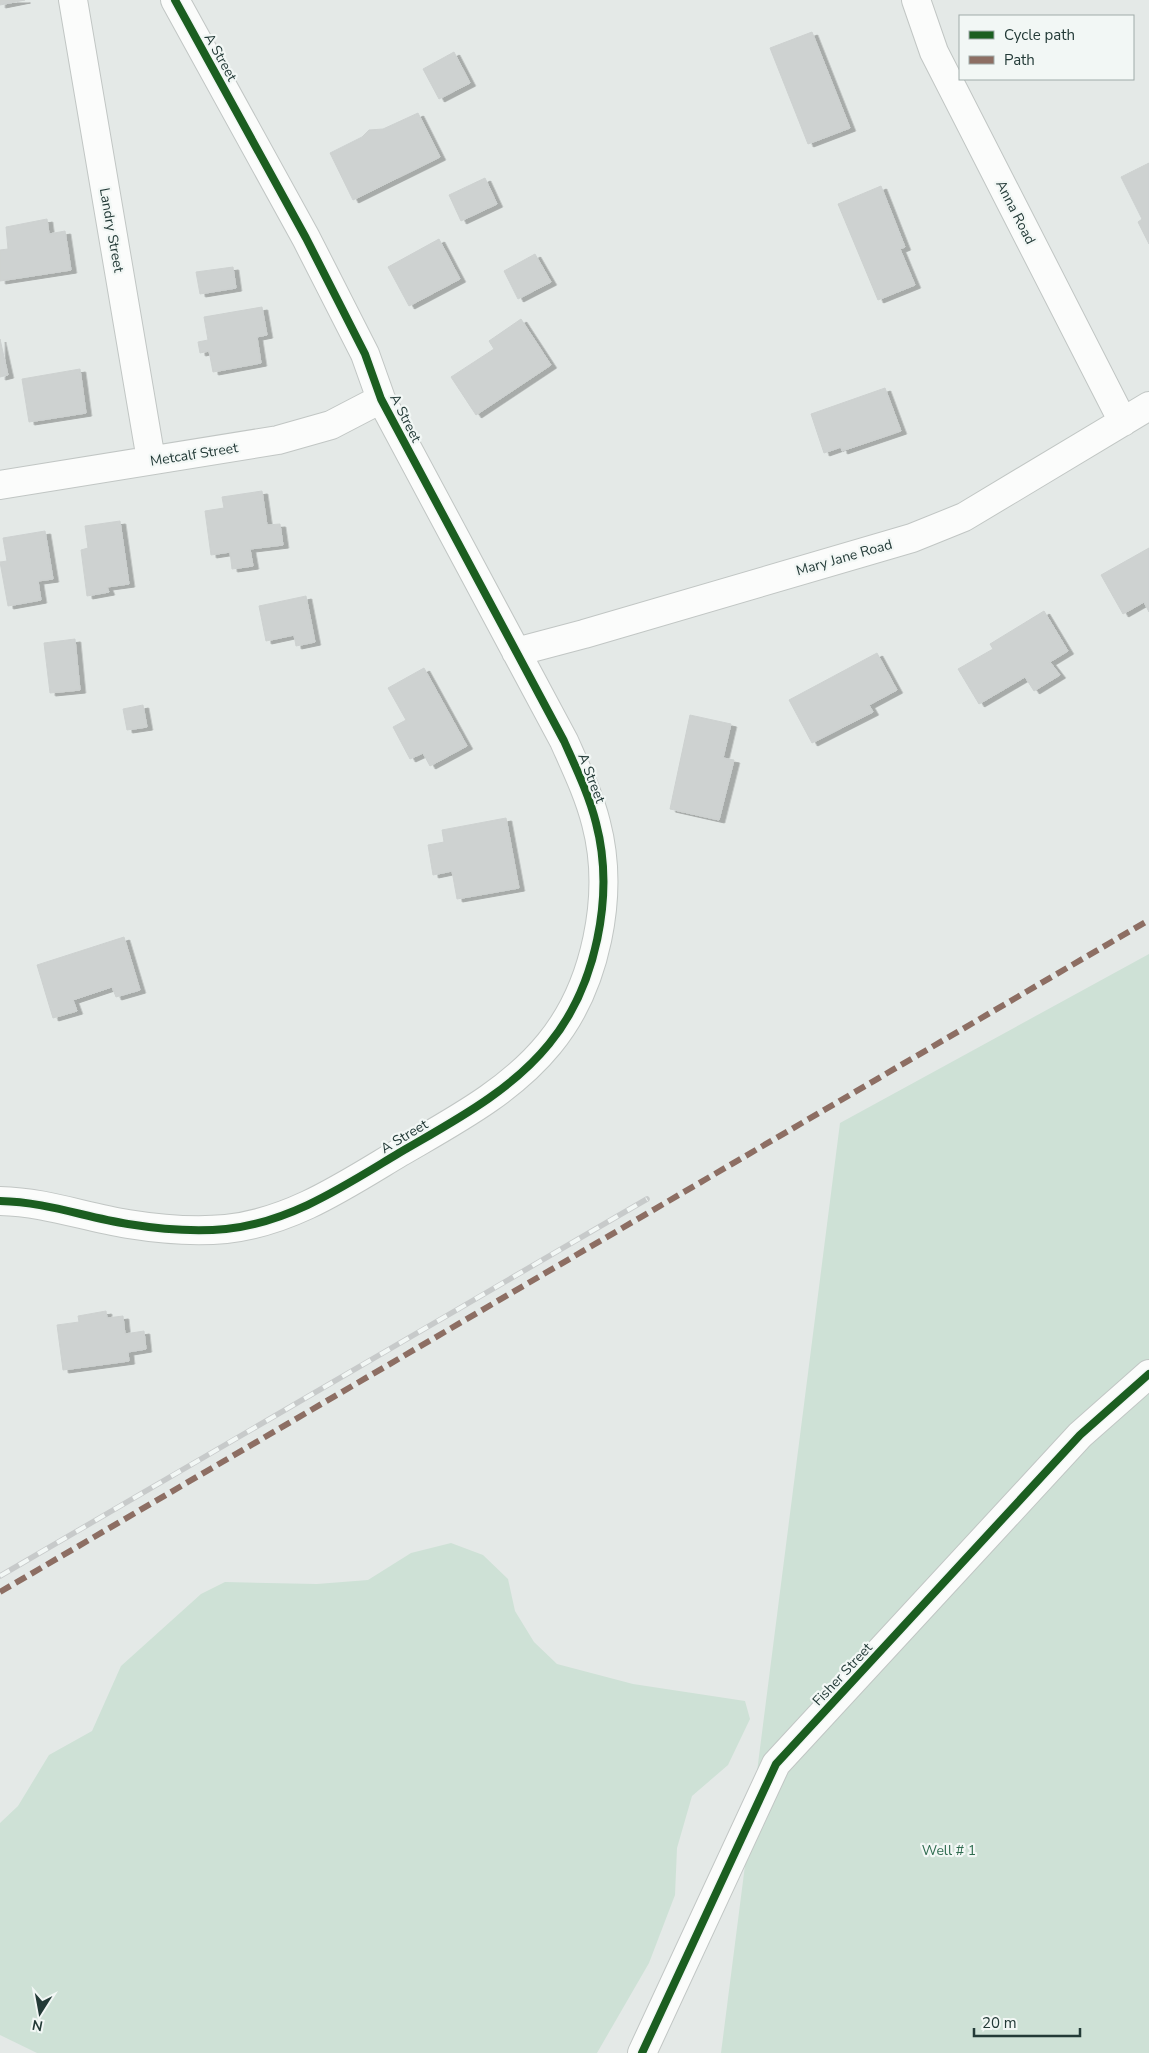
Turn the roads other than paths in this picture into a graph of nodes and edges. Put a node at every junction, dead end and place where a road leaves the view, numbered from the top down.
1 (73, 0) edge
2 (175, 0) edge
3 (916, 0) edge
4 (381, 399) junction
5 (1149, 406) edge
6 (1122, 422) junction
7 (151, 460) junction
8 (0, 485) edge
9 (516, 652) junction
10 (0, 1201) edge
11 (1149, 1374) edge
12 (642, 2053) edge

1 - 7 street, Landry Street
2 - 4 street, A Street
3 - 6 street, Anna Road
4 - 7 street, Metcalf Street
4 - 9 street, A Street
5 - 6 street, Mary Jane Road
6 - 9 street, Mary Jane Road
7 - 8 street, Metcalf Street
9 - 10 street, A Street
11 - 12 street, Fisher Street

